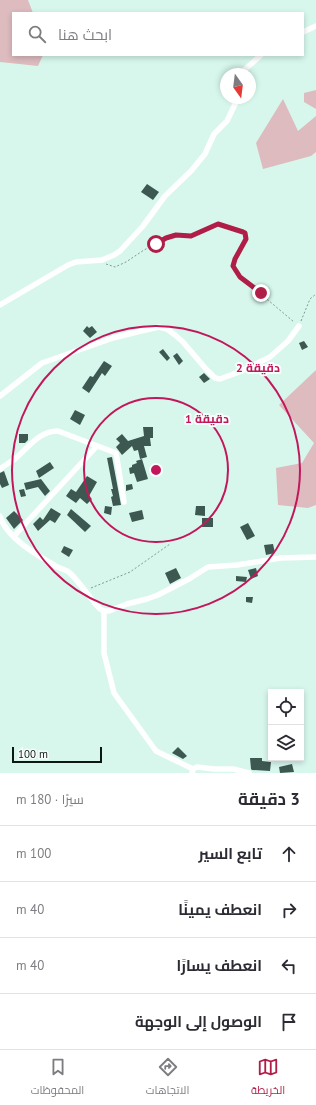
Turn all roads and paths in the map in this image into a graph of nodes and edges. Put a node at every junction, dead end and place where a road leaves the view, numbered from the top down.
1 (316, 26) edge
2 (304, 32) edge
3 (260, 56) edge
4 (247, 68) edge
5 (235, 104) edge
6 (102, 260) junction
7 (316, 294) edge
8 (0, 305) edge
9 (299, 326) junction
10 (0, 396) edge
11 (97, 446) junction
12 (0, 469) edge
13 (124, 502) dead end
14 (0, 516) edge
15 (14, 536) junction
16 (170, 544) dead end
17 (316, 557) edge
18 (84, 590) junction
19 (104, 611) junction
20 (193, 771) edge
21 (249, 773) edge

1 - 2 street
3 - 4 street
5 - 6 street
6 - 8 street
6 - 9 path
7 - 9 path
9 - 10 street
11 - 12 street
11 - 13 street
11 - 15 street
14 - 15 street
15 - 18 street
16 - 18 path
17 - 19 street
18 - 19 street
19 - 20 street
20 - 21 street

